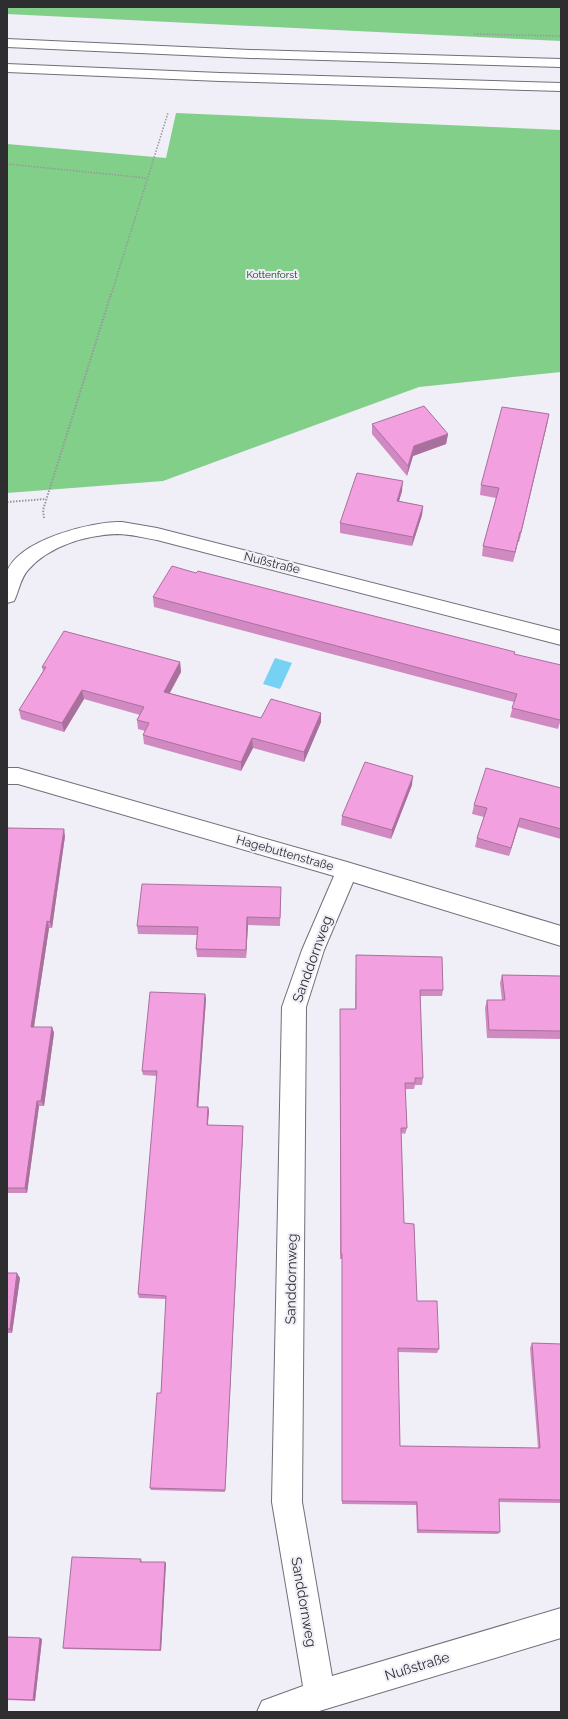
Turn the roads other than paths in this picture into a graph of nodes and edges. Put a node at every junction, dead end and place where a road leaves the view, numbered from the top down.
1 (7, 43) edge
2 (561, 63) edge
3 (7, 68) edge
4 (561, 87) edge
5 (7, 596) edge
6 (561, 638) edge
7 (7, 776) edge
8 (347, 871) junction
9 (561, 936) edge
10 (561, 1623) edge
11 (320, 1695) junction
12 (273, 1712) edge

1 - 2 main road
3 - 4 main road
5 - 6 main road, Nußstraße
7 - 8 main road, Hagebuttenstraße
8 - 9 main road, Hagebuttenstraße
8 - 11 main road, Sanddornweg
10 - 11 main road, Nußstraße
11 - 12 main road, Nußstraße

